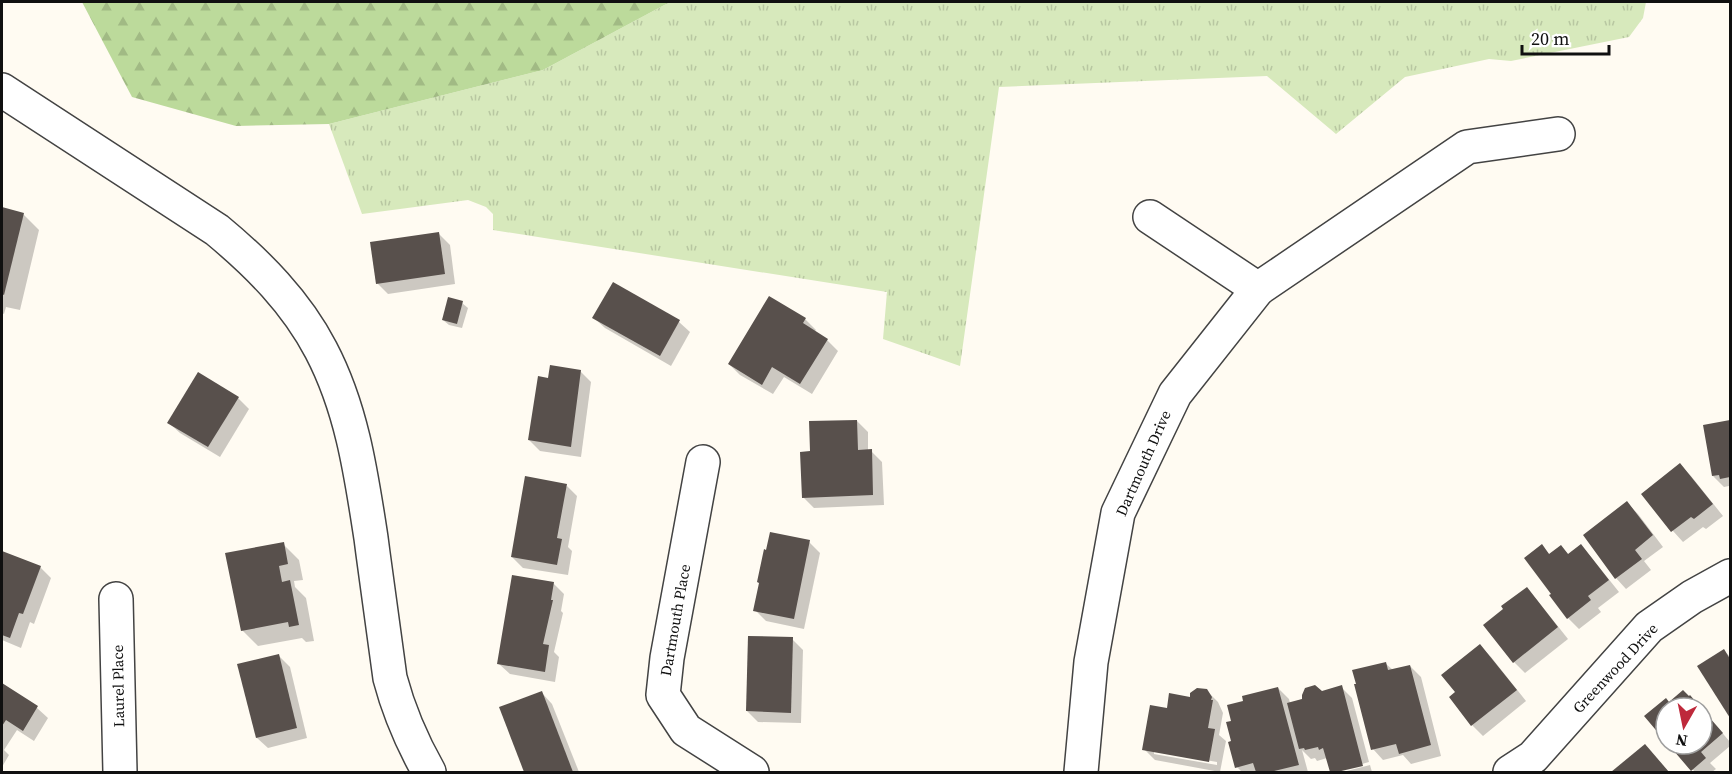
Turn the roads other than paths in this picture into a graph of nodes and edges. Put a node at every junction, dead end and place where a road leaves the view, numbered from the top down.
1 (2, 90) edge
2 (1558, 134) dead end
3 (1150, 217) dead end
4 (1258, 289) junction
5 (703, 462) dead end
6 (1731, 576) edge
7 (116, 599) dead end
8 (1529, 767) edge
9 (120, 772) edge
10 (429, 772) edge
11 (752, 772) edge
12 (1081, 772) edge

1 - 10 street
2 - 4 street, Dartmouth Drive
3 - 4 street
4 - 12 street, Dartmouth Drive
5 - 11 street, Dartmouth Place
6 - 8 street, Greenwood Drive
7 - 9 street, Laurel Place

